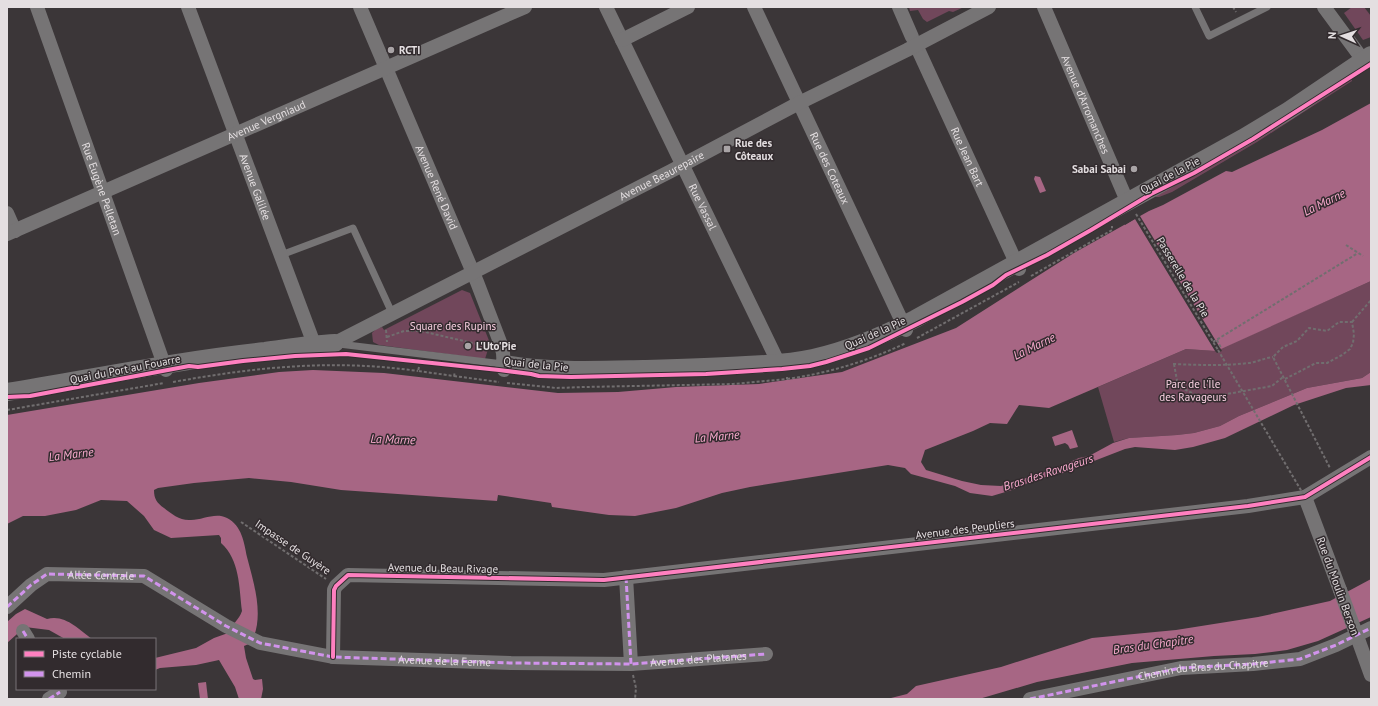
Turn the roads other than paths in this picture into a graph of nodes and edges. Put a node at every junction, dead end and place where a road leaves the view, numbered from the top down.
1 (37, 7) edge
2 (188, 7) edge
3 (360, 7) edge
4 (525, 7) edge
5 (606, 7) edge
6 (688, 7) edge
7 (754, 7) edge
8 (899, 7) edge
9 (989, 7) edge
10 (1044, 7) edge
11 (1195, 7) edge
12 (1267, 7) edge
13 (1324, 7) edge
14 (622, 40) junction
15 (914, 41) junction
16 (1367, 57) edge
17 (385, 68) junction
18 (799, 103) junction
19 (235, 134) junction
20 (682, 164) junction
21 (104, 192) junction
22 (1131, 207) junction
23 (7, 213) edge
24 (11, 232) edge
25 (281, 255) junction
26 (1021, 270) junction
27 (473, 272) junction
28 (386, 320) junction
29 (904, 328) junction
30 (335, 343) junction
31 (314, 344) junction
32 (497, 362) junction
33 (779, 364) junction
34 (166, 375) junction
35 (7, 392) edge
36 (1371, 457) edge
37 (1305, 497) junction
38 (626, 578) junction
39 (7, 607) edge
40 (1371, 628) edge
41 (260, 643) joint
42 (766, 654) dead end
43 (333, 657) junction
44 (632, 670) junction
45 (1371, 675) edge
46 (1080, 694) edge
47 (1030, 699) edge

1 - 21 street, Rue Eugène Pelletan
2 - 19 street, Avenue Galilée
3 - 17 street, Avenue René David
4 - 17 street, Avenue Vergniaud
5 - 14 street, Rue Vassal
6 - 14 street
7 - 18 street, Rue des Coteaux
8 - 15 street, Rue Jean Bart
9 - 15 street, Avenue Beaurepaire
10 - 22 street, Avenue d'Arromanches
11 - 12 lane
13 - 16 street
14 - 20 street, Rue Vassal
15 - 18 street, Avenue Beaurepaire
15 - 26 street, Rue Jean Bart
16 - 22 street, Quai de la Pie
17 - 19 street, Avenue Vergniaud
17 - 27 street, Avenue René David
18 - 20 street, Avenue Beaurepaire
18 - 29 street, Rue des Coteaux
19 - 21 street, Avenue Vergniaud
19 - 25 street, Avenue Galilée
20 - 27 street, Avenue Beaurepaire
20 - 33 street, Rue Vassal
21 - 24 street, Avenue Vergniaud
21 - 34 street, Rue Eugène Pelletan
22 - 26 street, Quai de la Pie
23 - 24 street
25 - 28 lane
25 - 31 street, Avenue Galilée
26 - 29 street, Quai de la Pie
27 - 28 street, Avenue Beaurepaire
27 - 32 street, Avenue René David
28 - 30 street, Avenue Beaurepaire
29 - 33 street, Quai de la Pie
30 - 31 street, Quai du Port au Fouarre
30 - 32 lane, Quai de la Pie
31 - 34 street, Quai du Port au Fouarre
32 - 33 street, Quai de la Pie
34 - 35 street, Quai du Port au Fouarre
36 - 37 street
37 - 38 street, Avenue des Peupliers
37 - 45 street, Rue du Moulin Berson, bridge
38 - 43 street, Avenue du Beau Rivage
38 - 44 street
39 - 41 street, Allée Centrale
40 - 46 street, Chemin du Bras du Chapitre
41 - 43 street, Avenue de la Ferme
42 - 44 street, Avenue des Platanes
43 - 44 street, Avenue de la Ferme
46 - 47 street, Chemin du Bras du Chapitre

